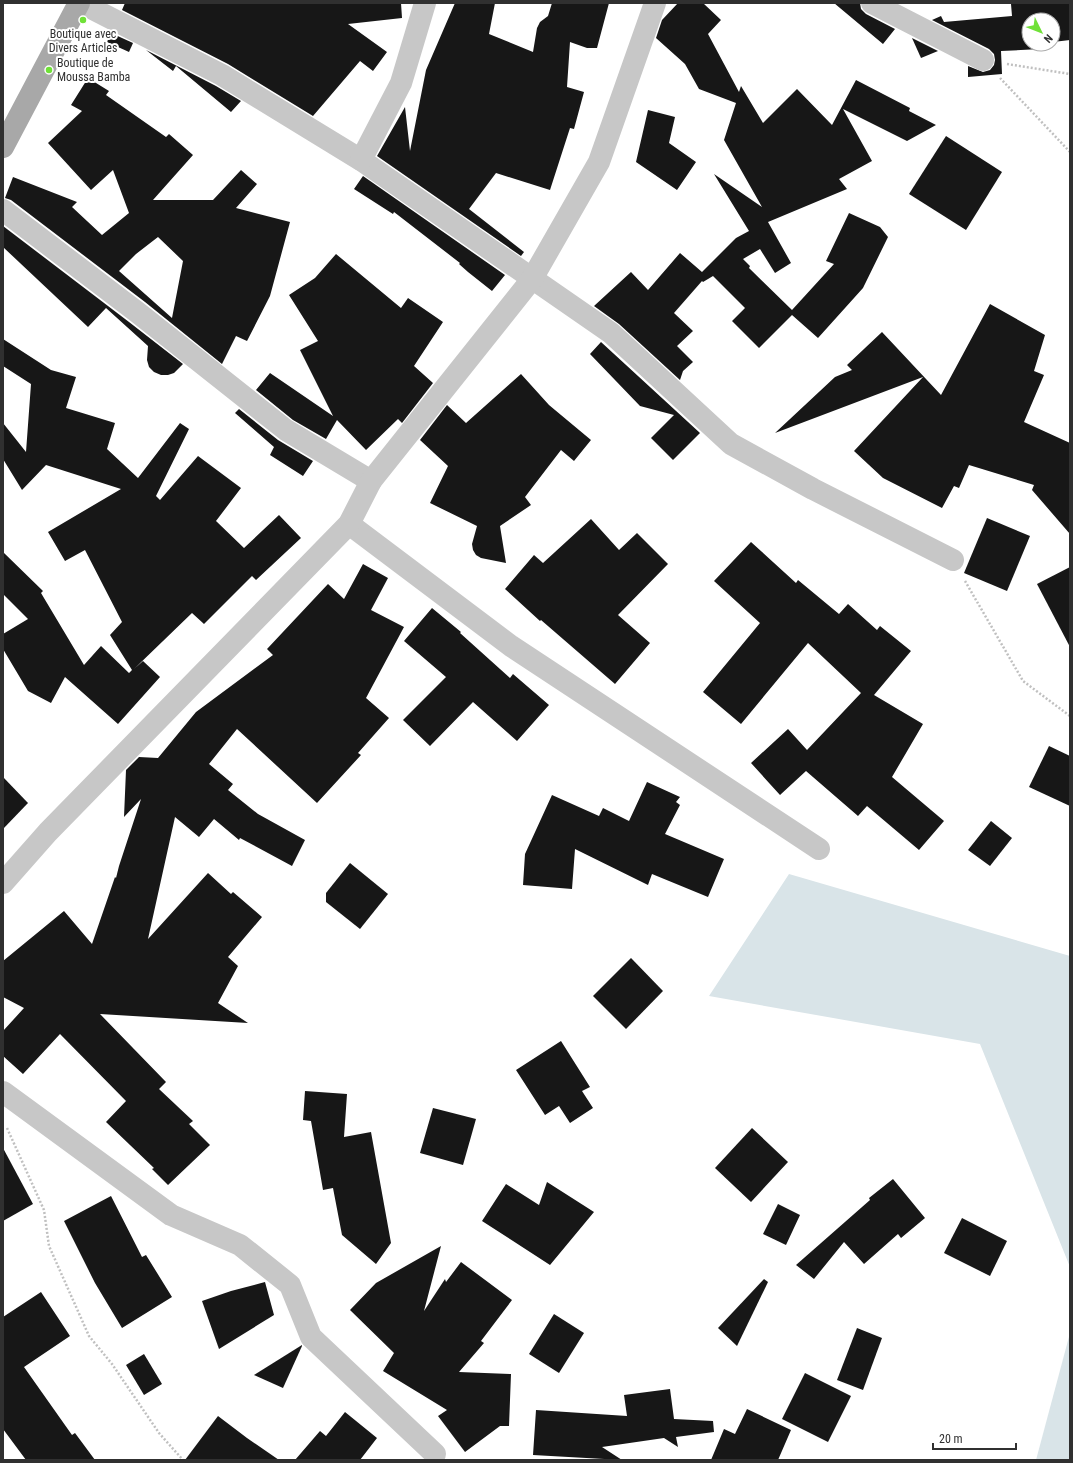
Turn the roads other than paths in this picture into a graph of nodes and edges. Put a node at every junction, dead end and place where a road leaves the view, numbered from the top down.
1 (80, 3) edge
2 (425, 3) edge
3 (655, 3) edge
4 (872, 3) edge
5 (983, 60) road end
6 (3, 148) edge
7 (361, 160) junction
8 (3, 210) edge
9 (532, 279) junction
10 (371, 481) junction
11 (349, 524) junction
12 (953, 560) road end
13 (819, 849) dead end
14 (3, 883) edge
15 (3, 1092) edge
16 (435, 1454) dead end

1 - 6 main road
1 - 7 street
2 - 7 street
3 - 9 street
4 - 5 street
7 - 9 street
8 - 10 street
9 - 10 street
9 - 12 street
10 - 11 street
11 - 13 street
11 - 14 street
15 - 16 street

